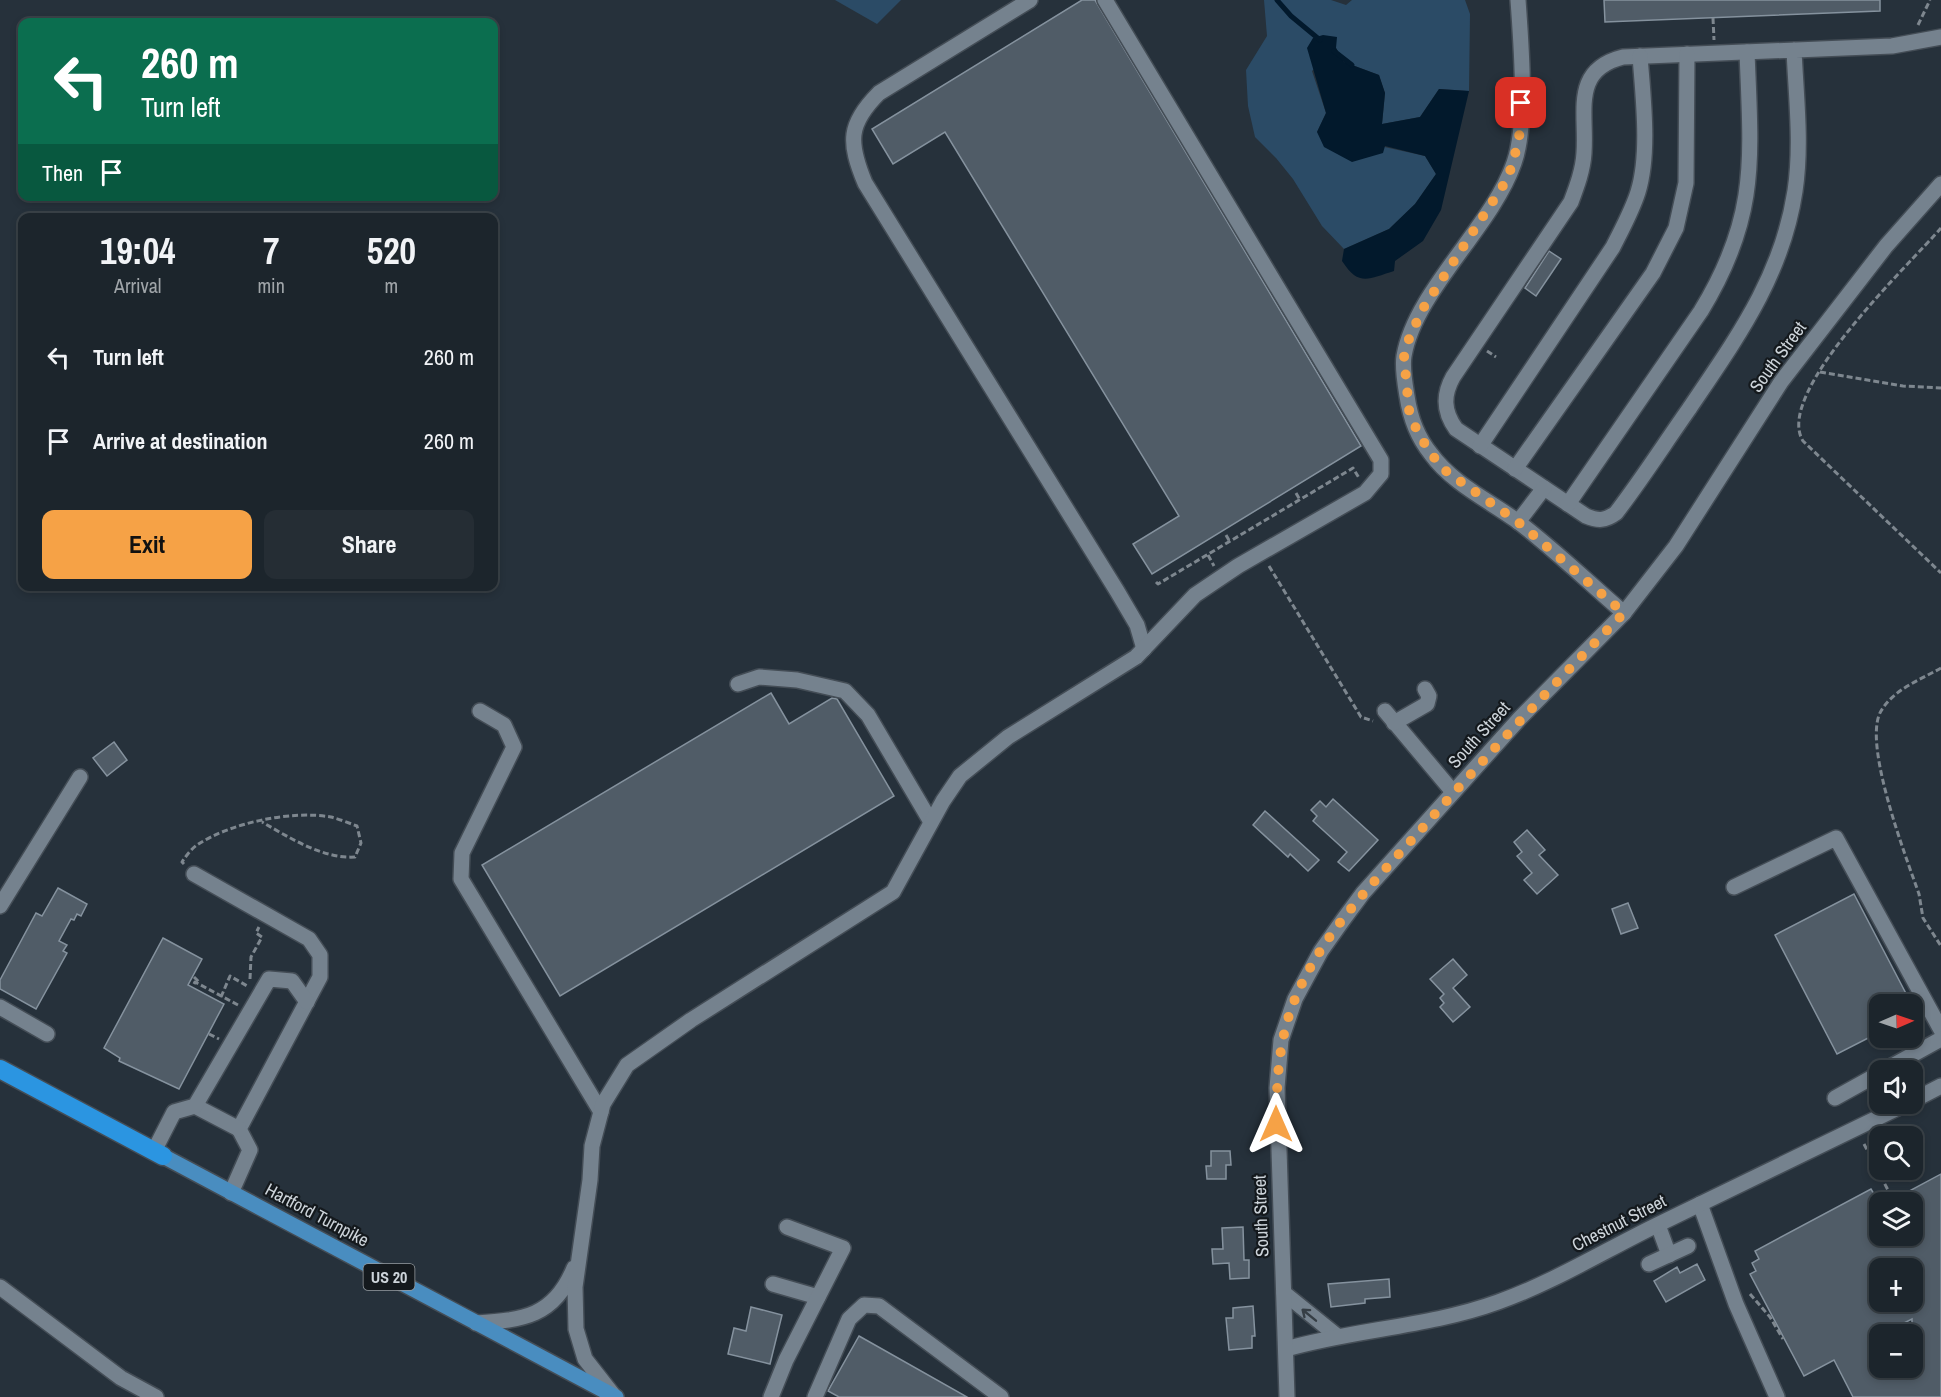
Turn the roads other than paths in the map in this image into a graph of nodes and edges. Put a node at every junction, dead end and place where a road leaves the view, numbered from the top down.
1 (1030, 0) edge
2 (1105, 0) edge
3 (1518, 0) edge
4 (1941, 37) edge
5 (1794, 50) junction
6 (1747, 52) junction
7 (1687, 54) junction
8 (1640, 56) junction
9 (1941, 184) edge
10 (1480, 446) junction
11 (1515, 469) junction
12 (1544, 488) junction
13 (1568, 504) junction
14 (1518, 522) junction
15 (1624, 613) junction
16 (1144, 649) junction
17 (738, 684) dead end
18 (1425, 689) dead end
19 (480, 711) dead end
20 (80, 777) dead end
21 (1454, 792) junction
22 (931, 822) junction
23 (194, 874) road end
24 (1734, 887) dead end
25 (0, 906) edge
26 (307, 1002) junction
27 (0, 1006) edge
28 (1941, 1030) edge
29 (48, 1034) dead end
30 (1941, 1039) edge
31 (1903, 1060) edge
32 (0, 1069) edge
33 (1869, 1079) edge
34 (1941, 1086) edge
35 (1923, 1095) edge
36 (1835, 1098) dead end
37 (195, 1106) junction
38 (600, 1112) junction
39 (1885, 1114) edge
40 (239, 1129) junction
41 (159, 1154) junction
42 (231, 1192) junction
43 (1700, 1204) junction
44 (1658, 1225) junction
45 (787, 1227) dead end
46 (1688, 1246) dead end
47 (1669, 1255) junction
48 (578, 1257) junction
49 (1650, 1264) dead end
50 (773, 1284) dead end
51 (0, 1287) edge
52 (1284, 1293) junction
53 (818, 1297) junction
54 (476, 1323) junction
55 (1336, 1335) junction
56 (1286, 1349) junction
57 (156, 1397) edge
58 (615, 1397) edge
59 (771, 1397) edge
60 (815, 1397) edge
61 (1001, 1397) edge
62 (1287, 1397) edge
63 (1777, 1397) edge

1 - 16 street
2 - 16 street
3 - 14 street
4 - 5 street
5 - 6 street
5 - 13 street
6 - 7 street
6 - 13 street
7 - 8 street
7 - 11 street
8 - 10 street
8 - 10 street
9 - 15 street, South Street
10 - 11 street
11 - 12 street
12 - 13 street
12 - 14 street
14 - 15 street
15 - 21 street, South Street
16 - 22 street
17 - 22 street
18 - 21 street
19 - 38 street
20 - 25 street
21 - 52 street, South Street
22 - 38 street
23 - 26 street
24 - 28 street
26 - 37 street
26 - 40 street
27 - 29 street
30 - 31 street
32 - 41 highway, Hartford Turnpike / US 20
33 - 36 street
34 - 35 street
37 - 40 street
37 - 41 street
38 - 48 street
39 - 43 street, Chestnut Street
40 - 42 street
41 - 42 main road, Hartford Turnpike / US 20
42 - 54 main road, Hartford Turnpike / US 20
43 - 44 street, Chestnut Street
43 - 63 street
44 - 47 street
44 - 55 street, Chestnut Street
45 - 53 street
46 - 47 street
47 - 49 street
48 - 54 street
48 - 58 street
50 - 53 street
51 - 57 street
55 -> 52 street
52 - 56 street, South Street
53 - 59 street
54 - 58 main road, Hartford Turnpike / US 20
55 - 56 street, Chestnut Street
56 - 62 street, South Street
60 - 61 street

